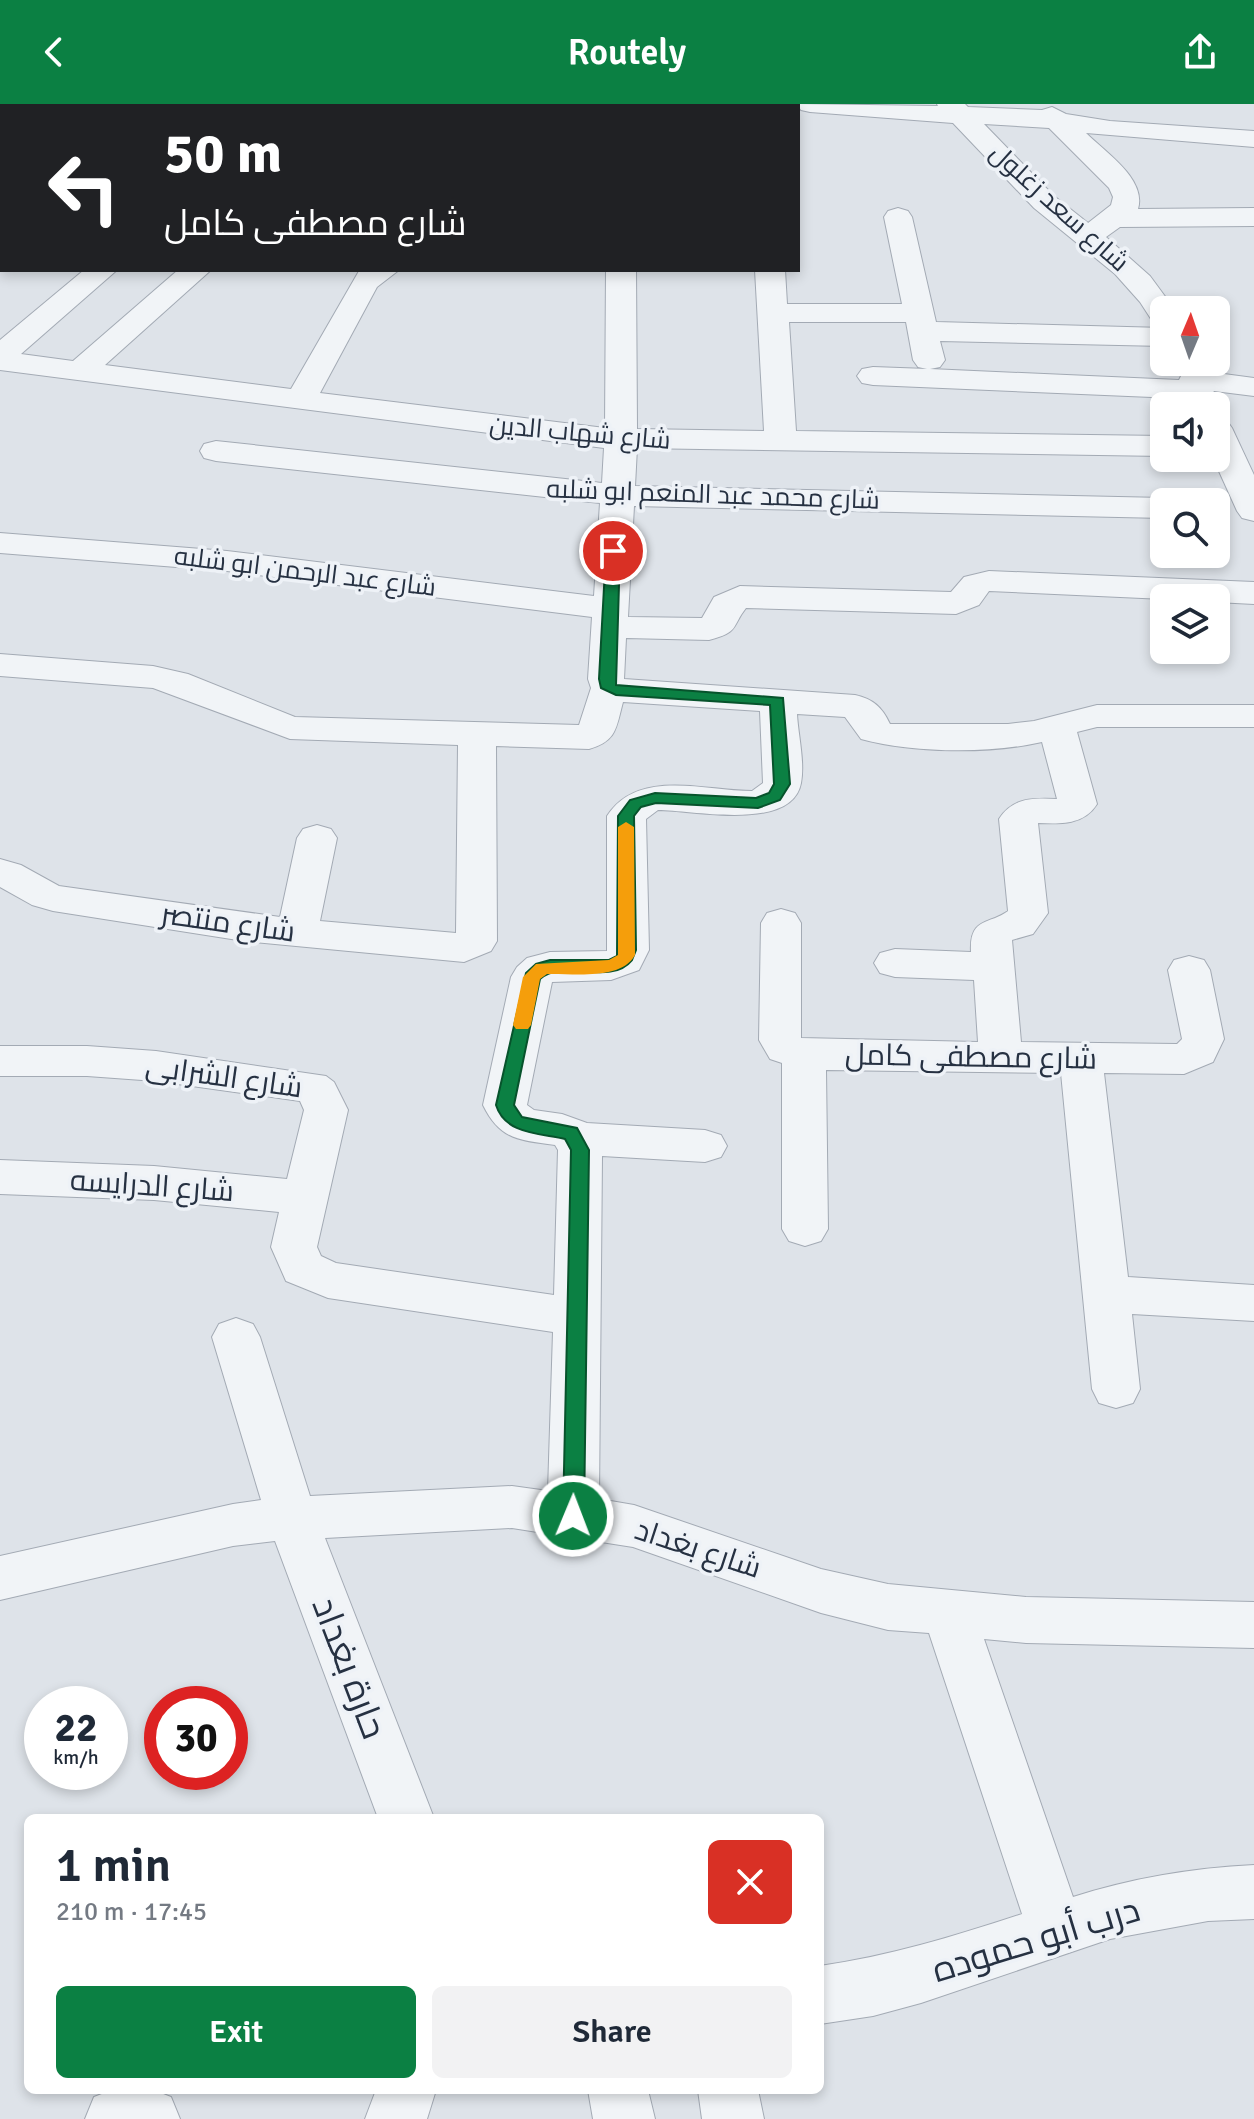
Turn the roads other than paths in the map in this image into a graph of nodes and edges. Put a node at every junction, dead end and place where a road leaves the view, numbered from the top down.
1 (810, 104) edge
2 (955, 110) edge
3 (1050, 112) edge
4 (1254, 139) edge
5 (898, 217) dead end
6 (1254, 217) edge
7 (1116, 218) junction
8 (1089, 237) junction
9 (100, 272) edge
10 (194, 272) edge
11 (380, 272) edge
12 (621, 272) edge
13 (770, 272) edge
14 (1150, 297) edge
15 (773, 313) junction
16 (921, 322) junction
17 (1150, 336) edge
18 (0, 358) edge
19 (80, 371) junction
20 (873, 376) dead end
21 (932, 378) junction
22 (1254, 387) edge
23 (246, 394) junction
24 (300, 401) junction
25 (1230, 403) edge
26 (1150, 406) edge
27 (621, 440) junction
28 (781, 443) junction
29 (1150, 446) edge
30 (1230, 454) edge
31 (616, 494) junction
32 (1150, 508) edge
33 (1230, 509) edge
34 (1254, 510) edge
35 (0, 543) edge
36 (1254, 593) edge
37 (610, 618) junction
38 (0, 665) edge
39 (609, 688) junction
40 (778, 701) junction
41 (1254, 716) edge
42 (1057, 727) junction
43 (477, 734) junction
44 (317, 838) dead end
45 (0, 872) edge
46 (781, 923) dead end
47 (297, 933) junction
48 (895, 963) dead end
49 (994, 967) junction
50 (1189, 970) dead end
51 (804, 1055) junction
52 (1001, 1058) junction
53 (1081, 1059) junction
54 (0, 1061) edge
55 (566, 1133) junction
56 (705, 1146) dead end
57 (0, 1177) edge
58 (304, 1198) junction
59 (805, 1229) dead end
60 (1106, 1294) junction
61 (1254, 1303) edge
62 (578, 1317) junction
63 (236, 1337) dead end
64 (1116, 1389) dead end
65 (573, 1516) junction
66 (292, 1518) junction
67 (0, 1578) edge
68 (949, 1614) junction
69 (1254, 1625) edge
70 (404, 1814) edge
71 (1254, 1892) edge
72 (1056, 1930) junction
73 (824, 1994) edge
74 (405, 2094) edge
75 (619, 2094) edge
76 (729, 2094) edge
77 (116, 2119) edge
78 (149, 2119) edge
79 (396, 2119) edge
80 (624, 2119) edge
81 (733, 2119) edge

1 - 2 street
2 - 3 street
2 - 8 street, شارع سعد زغلول
3 - 4 street
3 - 7 street
5 - 16 street
6 - 7 street
7 - 8 street
8 - 14 street, شارع سعد زغلول
9 - 18 street
10 - 19 street
11 - 24 street
12 - 27 street
13 - 15 street
15 - 16 street
15 - 28 street
16 - 17 street
16 - 21 street
18 - 19 street, شارع شهاب الدين
19 - 23 street, شارع شهاب الدين
20 - 21 street
21 - 26 street
22 - 25 street
23 - 24 street, شارع شهاب الدين
23 - 31 street, شارع محمد عبد المنعم ابو شلبه
24 - 27 street, شارع شهاب الدين
27 - 28 street, شارع شهاب الدين
27 - 31 street
28 - 29 street, شارع شهاب الدين
30 - 34 street
31 - 32 street, شارع محمد عبد المنعم ابو شلبه
31 - 37 street
33 - 34 street
35 - 37 street, شارع عبد الرحمن ابو شلبه
36 - 37 street, شارع عبد الرحمن ابو شلبه
37 - 39 street
38 - 43 street
39 - 40 street
39 - 43 street
40 - 42 street
40 - 55 street
41 - 42 street
42 - 49 street
43 - 47 street, شارع منتصر
44 - 47 street
45 - 47 street, شارع منتصر
46 - 51 street, شارع مصطفى كامل
48 - 49 street
49 - 52 street
50 - 53 street, شارع مصطفى كامل
51 - 52 street, شارع مصطفى كامل
51 - 59 street
52 - 53 street, شارع مصطفى كامل
53 - 60 street
54 - 58 street, شارع الشرابى
55 - 56 street
55 - 62 street
57 - 58 street, شارع الدرايسه
58 - 62 street, شارع الشرابى
60 - 61 street
60 - 64 street
62 - 65 street
63 - 66 street, حارة بغداد
65 - 66 street, شارع بغداد
65 - 68 street, شارع بغداد
66 - 67 street, شارع بغداد
66 - 70 street, حارة بغداد
68 - 69 street, شارع بغداد
68 - 72 street
71 - 72 street, درب أبو حموده
72 - 73 street, درب أبو حموده
74 - 79 street
75 - 80 street
76 - 81 street
77 - 78 street

